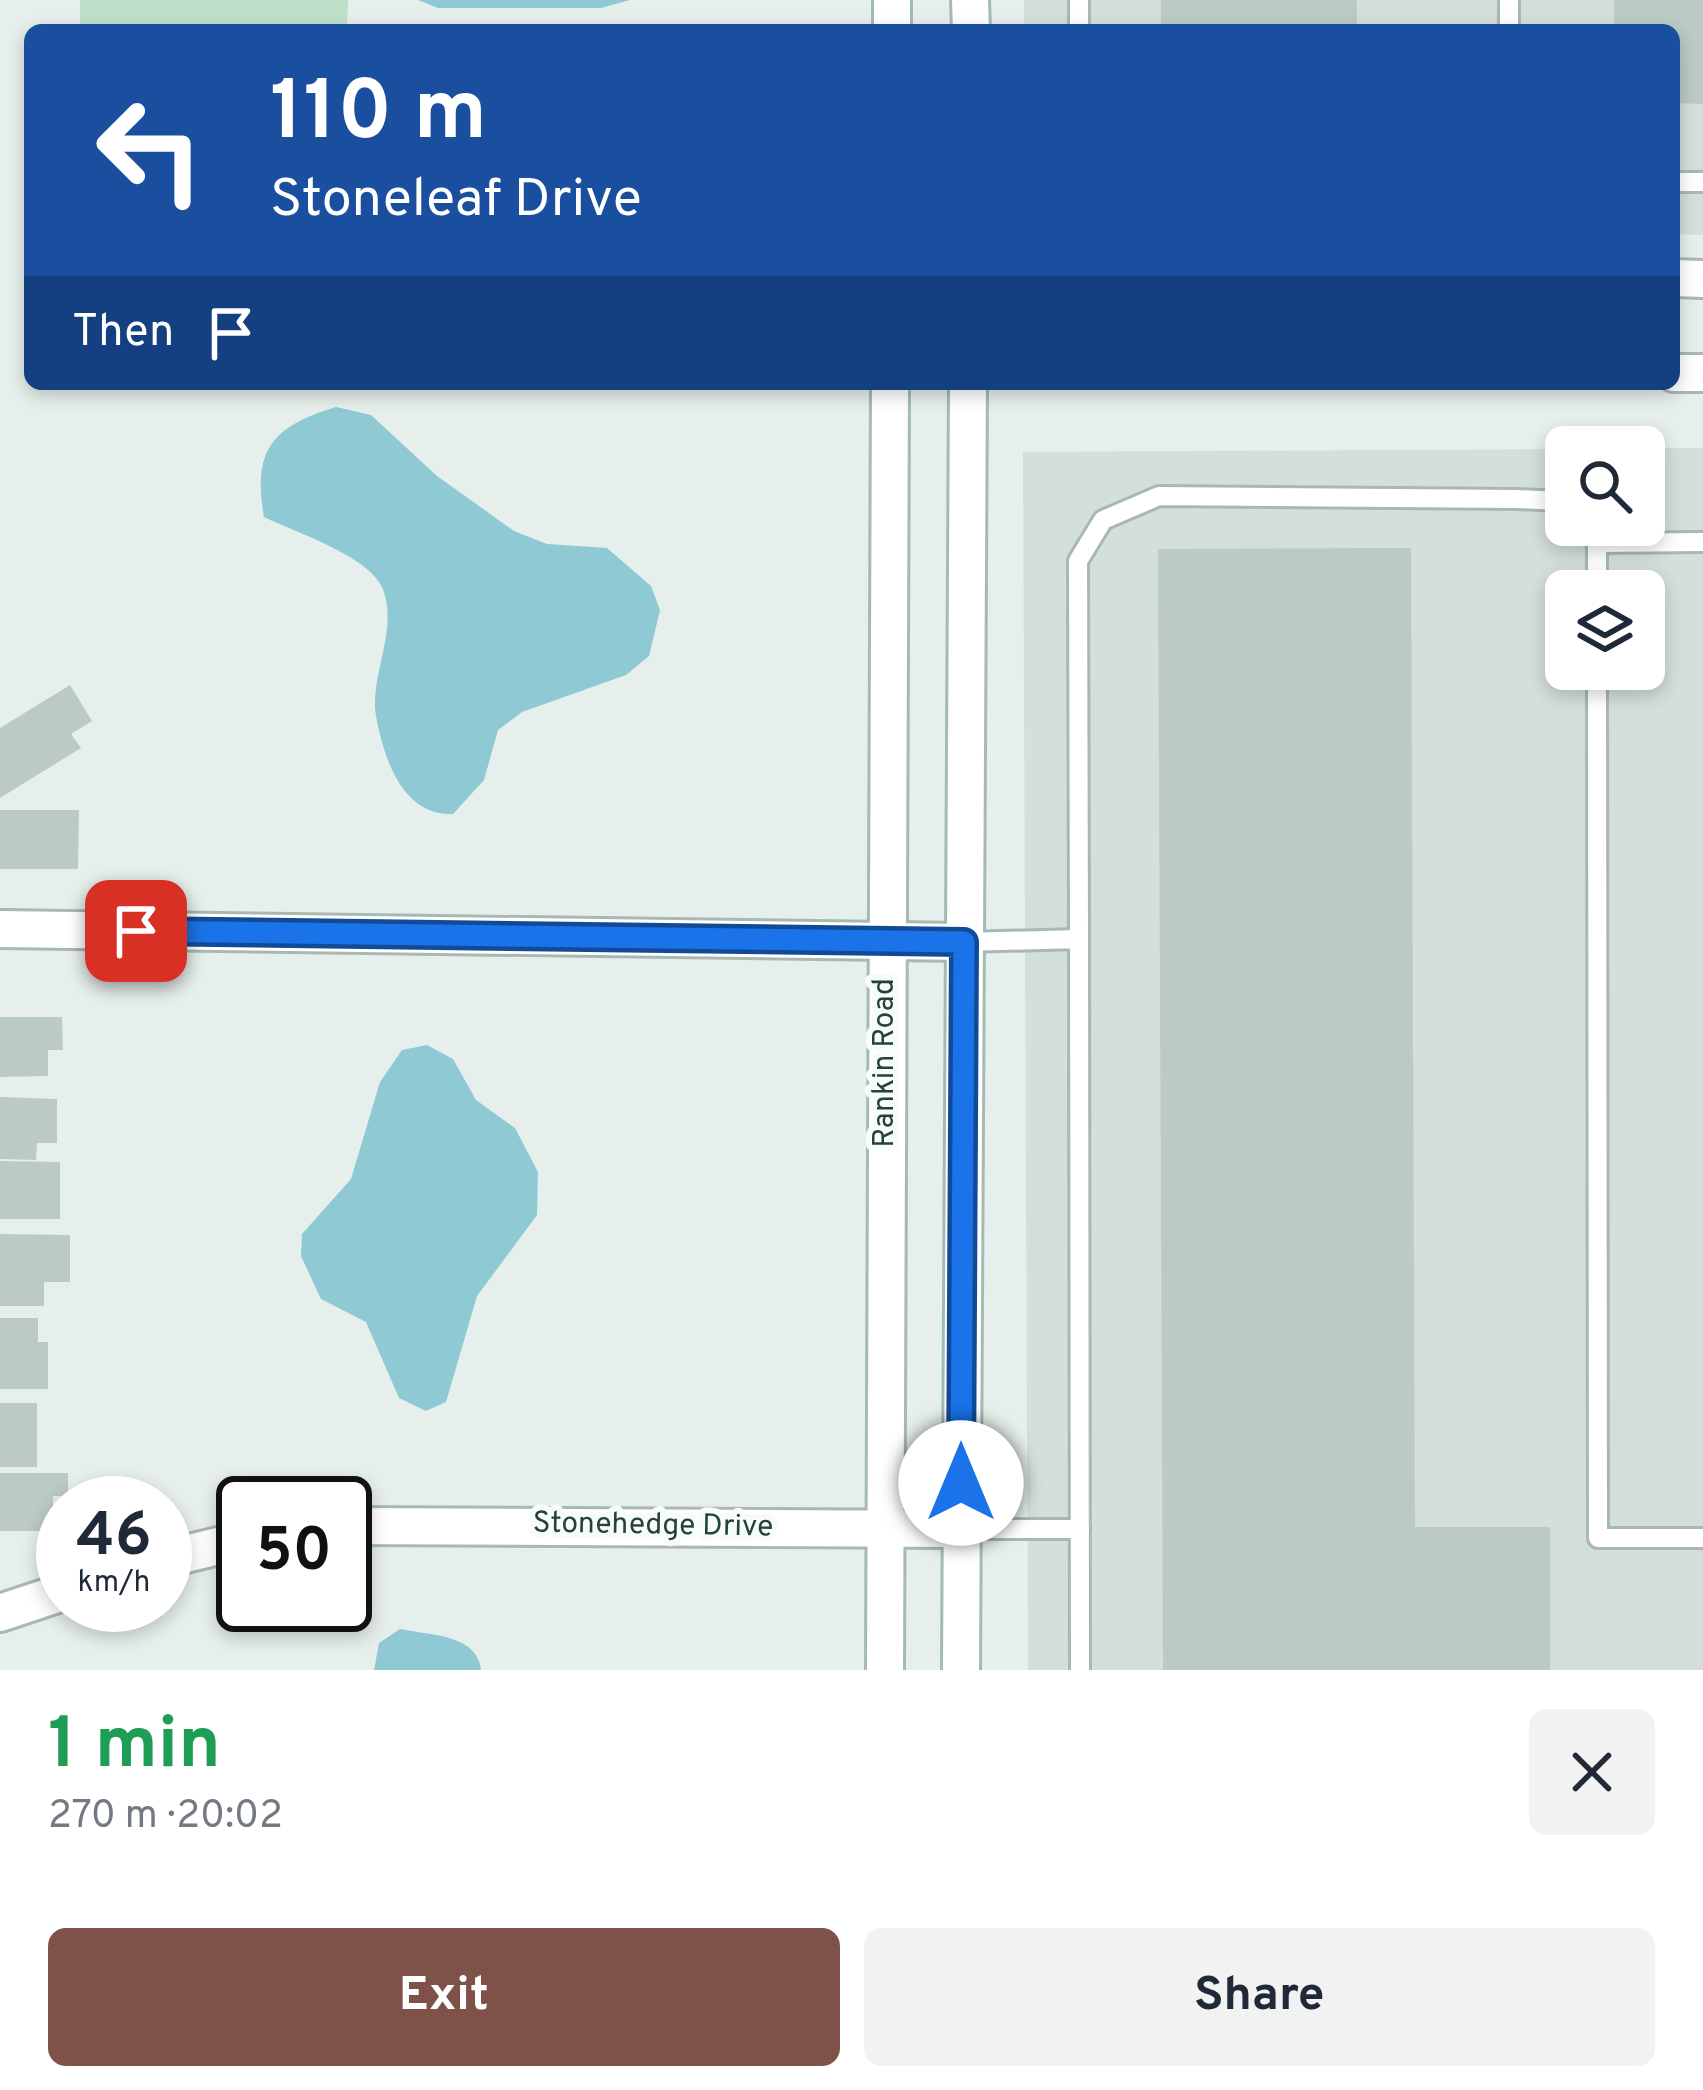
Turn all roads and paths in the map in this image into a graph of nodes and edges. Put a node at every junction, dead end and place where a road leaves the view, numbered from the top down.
1 (890, 390) edge
2 (968, 390) edge
3 (1545, 500) edge
4 (1665, 542) edge
5 (1703, 542) edge
6 (1597, 690) edge
7 (0, 929) edge
8 (1079, 939) junction
9 (886, 940) junction
10 (964, 942) junction
11 (372, 1526) edge
12 (884, 1528) junction
13 (1080, 1528) junction
14 (961, 1529) junction
15 (1703, 1538) edge
16 (36, 1601) edge
17 (0, 1613) edge
18 (885, 1670) edge
19 (962, 1670) edge
20 (1080, 1670) edge

1 - 9 main road, Rankin Road
2 - 10 main road
3 - 8 lane
4 - 5 lane
6 - 15 lane
7 - 9 main road
8 - 10 lane
8 - 13 lane
9 - 10 main road
9 - 12 main road, Rankin Road
10 - 14 main road
11 - 12 main road, Stonehedge Drive
12 - 14 main road, Stonehedge Drive
12 - 18 main road, Rankin Road
13 - 14 lane
13 - 20 lane
14 - 19 main road
16 - 17 main road

